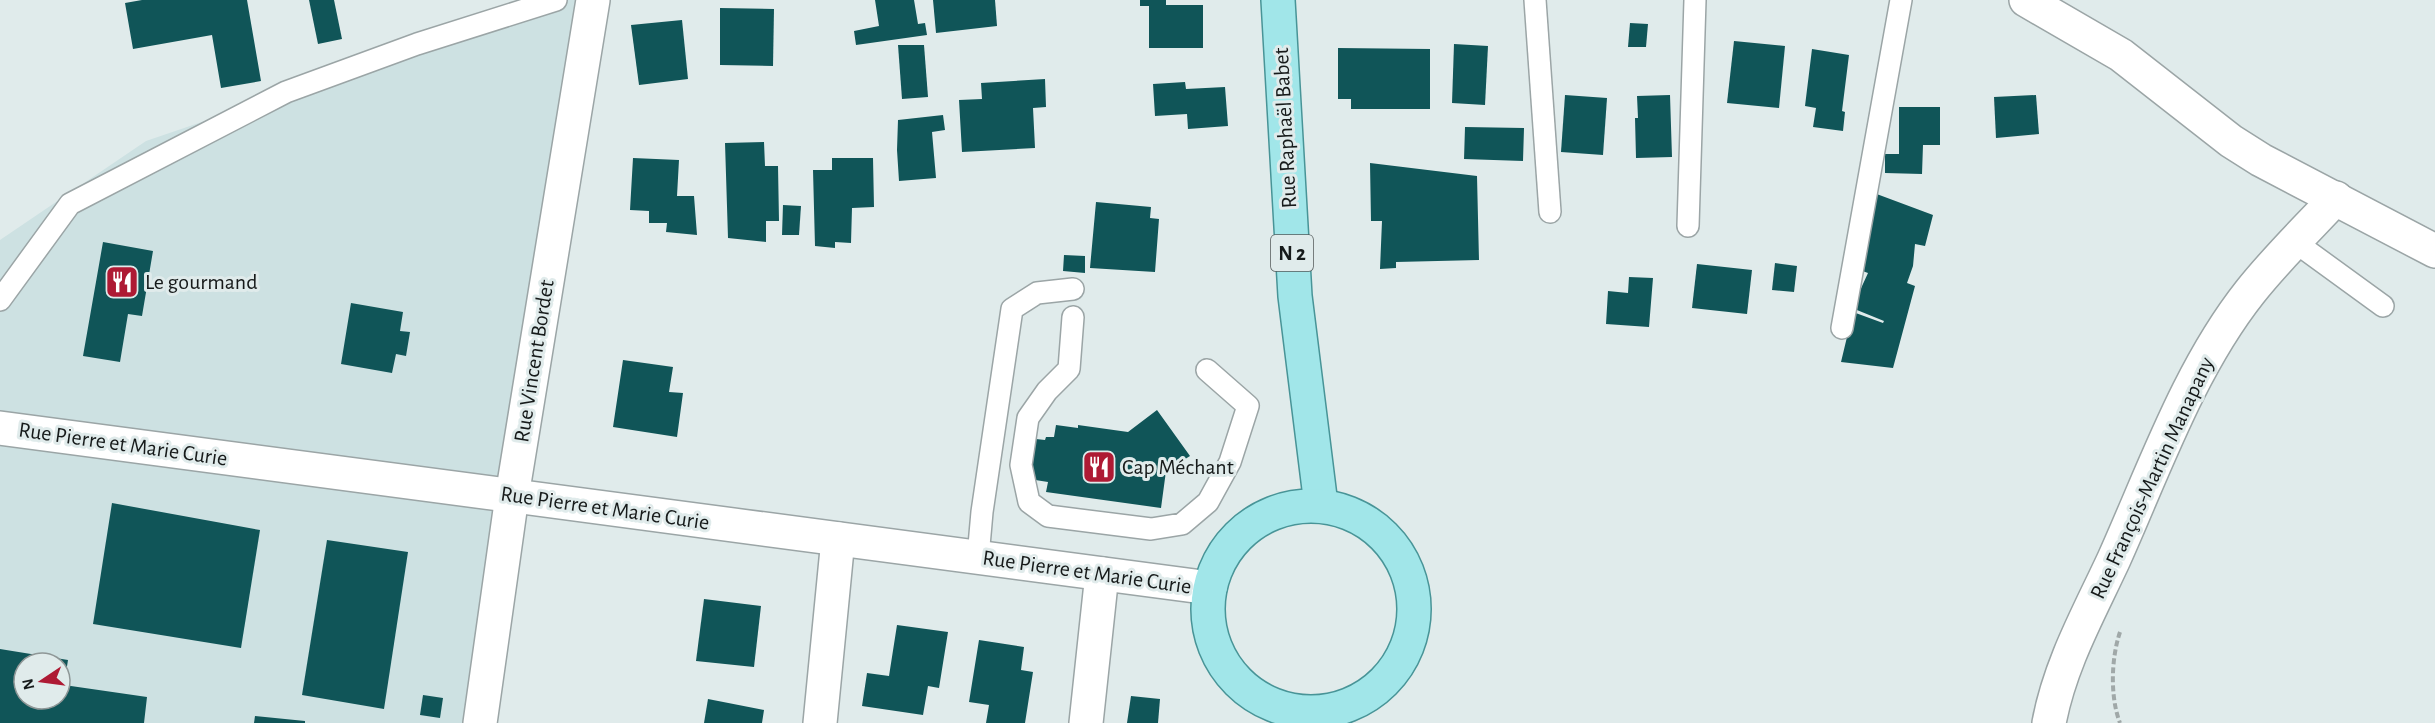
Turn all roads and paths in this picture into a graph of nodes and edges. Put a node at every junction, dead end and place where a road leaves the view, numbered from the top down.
1 (556, 0) edge
2 (592, 0) edge
3 (1278, 0) edge
4 (1535, 0) edge
5 (1695, 0) edge
6 (1900, 0) edge
7 (2026, 0) edge
8 (2336, 198) junction
9 (1550, 212) dead end
10 (1688, 226) dead end
11 (2295, 242) junction
12 (2435, 251) edge
13 (1073, 289) dead end
14 (0, 300) edge
15 (2383, 306) dead end
16 (1073, 316) dead end
17 (1842, 328) dead end
18 (1207, 370) dead end
19 (0, 428) edge
20 (512, 496) junction
21 (1321, 505) junction
22 (838, 539) junction
23 (978, 557) junction
24 (1102, 574) junction
25 (1210, 588) junction
26 (1333, 718) edge
27 (480, 723) edge
28 (820, 723) edge
29 (1086, 723) edge
30 (2049, 723) edge

1 - 14 lane
2 - 20 street, Rue Vincent Bordet
3 - 21 main road, Rue Raphaël Babet / N 2
4 - 9 lane
5 - 10 lane
6 - 17 lane
7 - 8 street
8 - 11 street, Rue François-Martin Manapany
8 - 12 street
11 - 15 lane
11 - 30 street, Rue François-Martin Manapany
13 - 23 lane
16 - 18 lane
19 - 20 street, Rue Pierre et Marie Curie
20 - 22 street, Rue Pierre et Marie Curie
20 - 27 street, Rue Vincent Bordet
21 - 25 main road
21 - 26 main road
22 - 23 street, Rue Pierre et Marie Curie
22 - 28 street
23 - 24 street, Rue Pierre et Marie Curie
24 - 25 street, Rue Pierre et Marie Curie
24 - 29 street
25 - 26 main road

